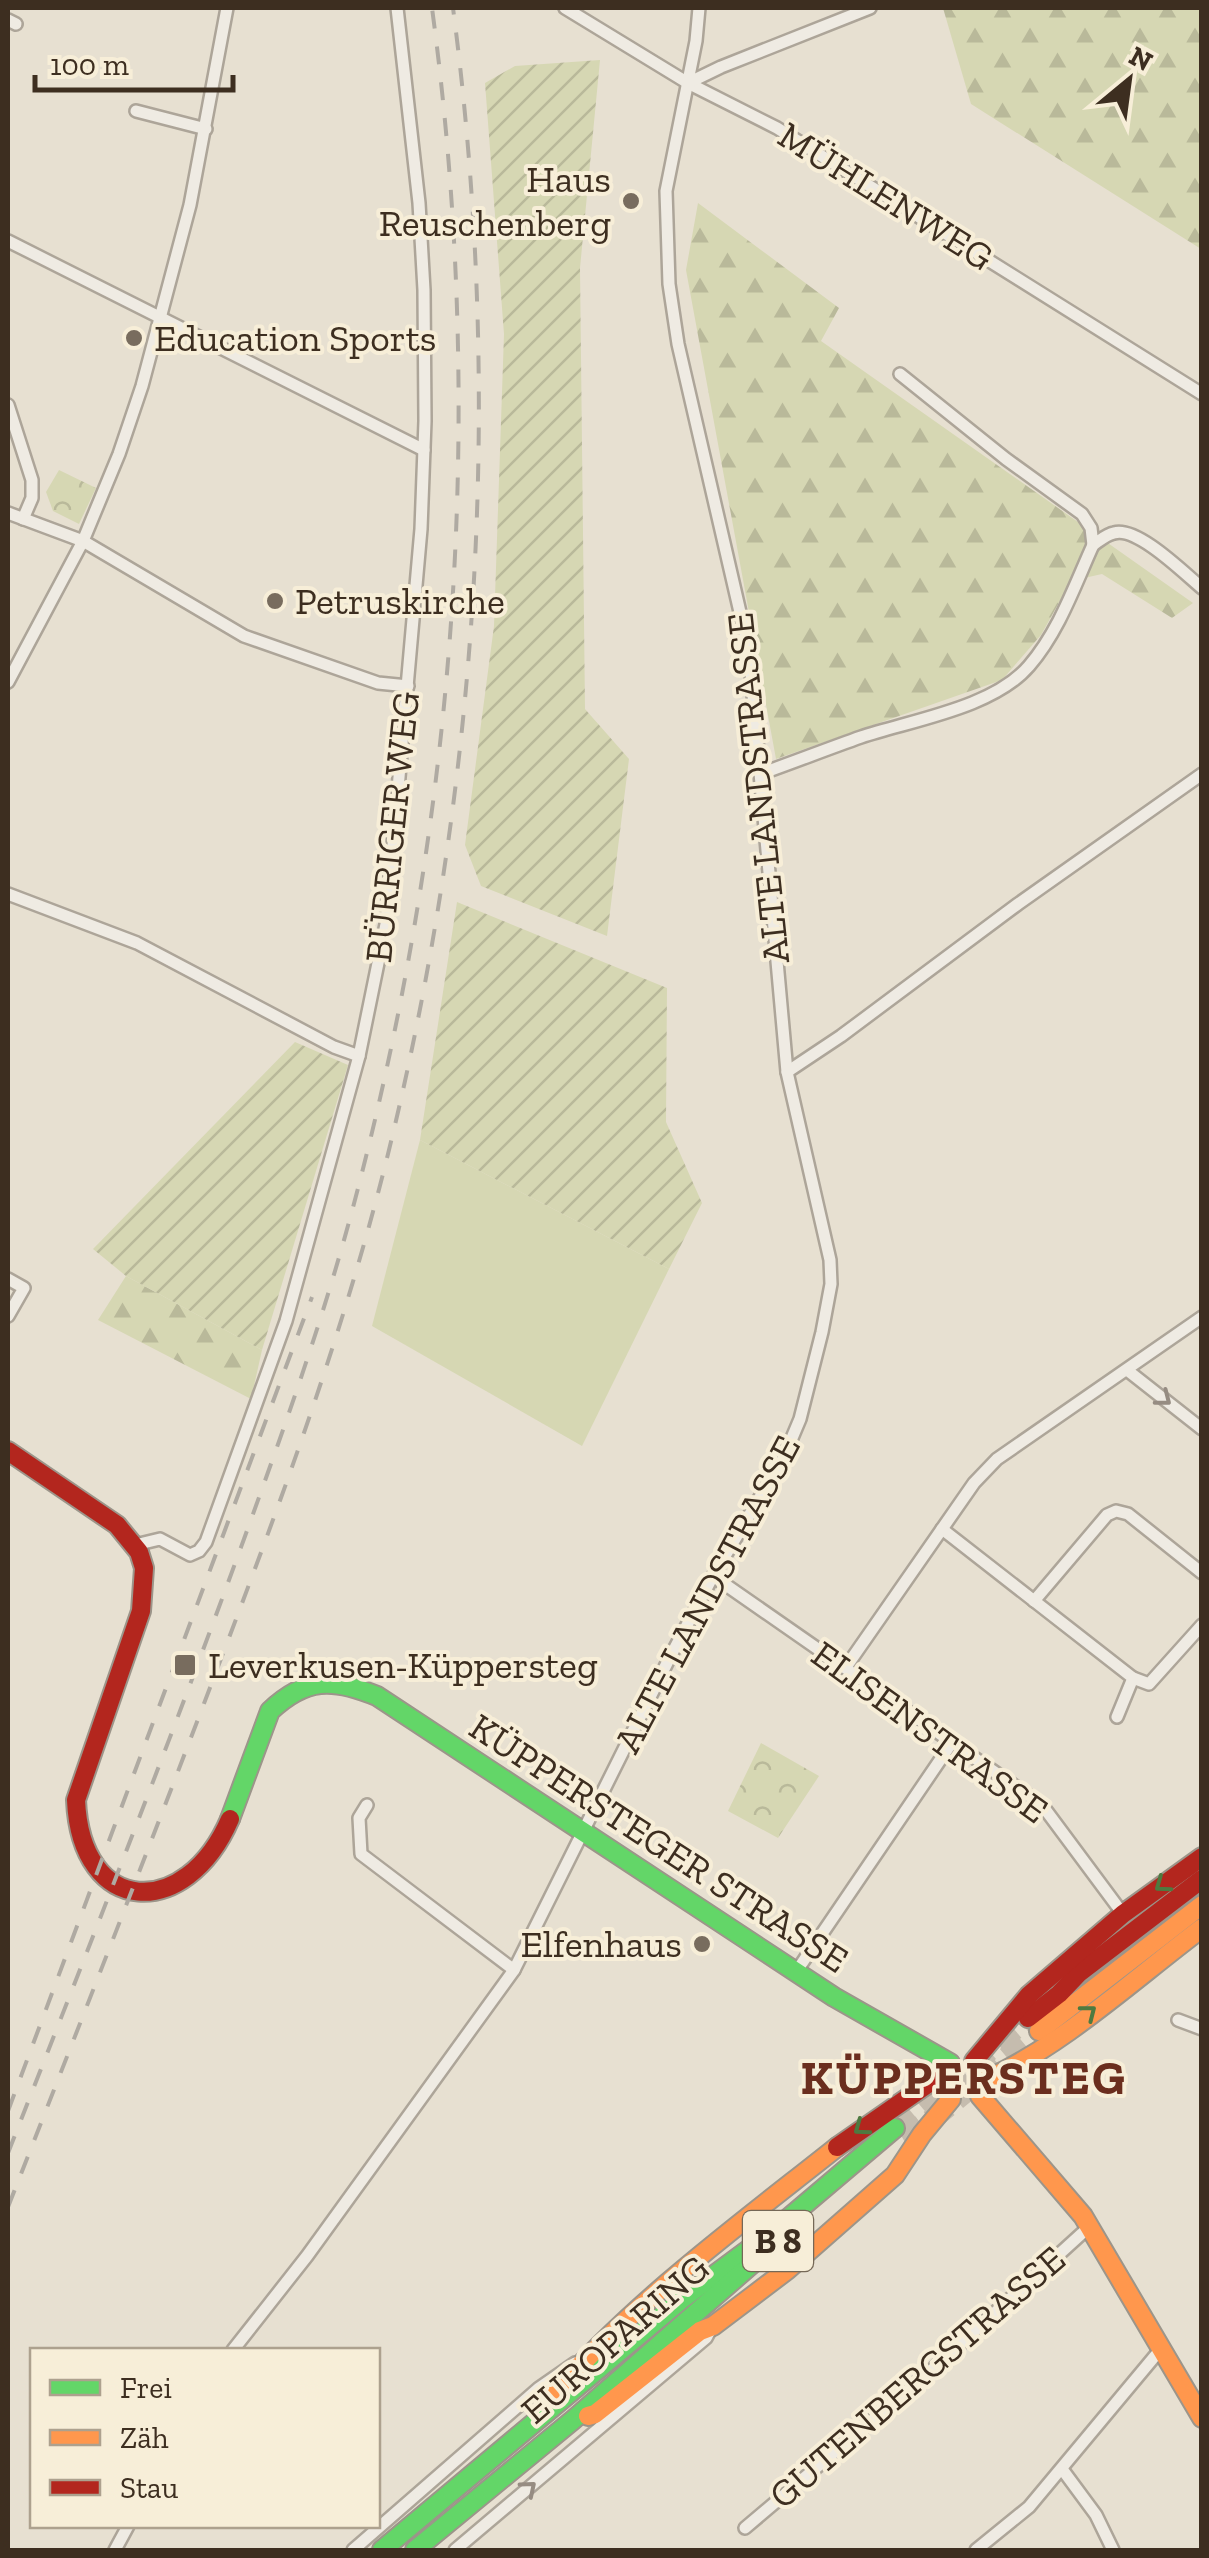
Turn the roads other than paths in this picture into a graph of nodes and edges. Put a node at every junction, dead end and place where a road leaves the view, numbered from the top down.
1 (227, 8) edge
2 (397, 8) edge
3 (565, 8) edge
4 (698, 8) edge
5 (870, 8) edge
6 (688, 83) junction
7 (136, 111) dead end
8 (206, 129) junction
9 (8, 240) edge
10 (160, 317) junction
11 (900, 374) dead end
12 (1202, 394) edge
13 (8, 405) edge
14 (424, 450) junction
15 (8, 513) edge
16 (22, 519) junction
17 (84, 540) junction
18 (1092, 545) junction
19 (1202, 588) edge
20 (8, 682) edge
21 (408, 686) junction
22 (760, 774) junction
23 (1202, 774) edge
24 (8, 894) edge
25 (358, 1056) junction
26 (786, 1072) junction
27 (8, 1279) edge
28 (9, 1311) edge
29 (1202, 1316) edge
30 (1127, 1370) junction
31 (1202, 1429) edge
32 (8, 1451) edge
33 (942, 1529) junction
34 (135, 1545) junction
35 (1202, 1573) edge
36 (713, 1576) junction
37 (1034, 1601) junction
38 (1202, 1625) edge
39 (846, 1667) junction
40 (1139, 1682) junction
41 (1117, 1717) dead end
42 (953, 1740) junction
43 (367, 1805) dead end
44 (582, 1833) junction
45 (1202, 1857) edge
46 (1202, 1879) edge
47 (1202, 1906) edge
48 (1123, 1914) junction
49 (1202, 1928) edge
50 (514, 1970) junction
51 (796, 1972) junction
52 (1178, 2020) dead end
53 (1202, 2030) edge
54 (974, 2061) junction
55 (946, 2069) junction
56 (983, 2088) junction
57 (951, 2099) junction
58 (1090, 2227) junction
59 (713, 2326) junction
60 (235, 2348) edge
61 (1160, 2350) junction
62 (588, 2356) junction
63 (1202, 2418) edge
64 (573, 2420) junction
65 (531, 2426) junction
66 (1062, 2469) junction
67 (380, 2526) edge
68 (377, 2528) edge
69 (745, 2528) dead end
70 (352, 2550) edge
71 (382, 2550) edge
72 (415, 2550) edge
73 (455, 2550) edge
74 (976, 2550) edge
75 (1113, 2550) edge

1 - 8 street
2 - 14 street, BÜRRIGER WEG
3 - 6 street, MÜHLENWEG
4 - 6 street, ALTE LANDSTRASSE
5 - 6 street
6 - 12 street, MÜHLENWEG
6 - 22 street, ALTE LANDSTRASSE
7 - 8 street
8 - 10 street
9 - 10 street
10 - 14 street
10 - 17 street
11 - 18 street
13 - 16 street
14 - 21 street, BÜRRIGER WEG
15 - 16 street
16 - 17 street
17 - 20 street
17 - 21 street
18 - 19 street
18 - 22 street
21 - 25 street, BÜRRIGER WEG
22 - 26 street, ALTE LANDSTRASSE
23 - 26 street
24 - 25 street
25 - 34 street, BÜRRIGER WEG
26 - 36 street, ALTE LANDSTRASSE
27 - 28 street
29 - 30 street
30 -> 31 street
30 - 33 street
32 - 34 main road
33 - 37 street
33 - 39 street
34 - 44 main road, KÜPPERSTEGER STRASSE
35 - 37 street
36 - 39 street, ELISENSTRASSE
36 - 44 street, ALTE LANDSTRASSE
37 - 40 street
38 - 40 street
39 - 42 street, ELISENSTRASSE
40 - 41 street
42 - 48 street, ELISENSTRASSE
42 - 51 street
43 - 50 street
44 - 50 street, ALTE LANDSTRASSE
44 - 51 main road, KÜPPERSTEGER STRASSE
45 -> 48 main road
46 - 47 main road
48 - 54 main road
56 -> 49 main road
50 - 60 street, ALTE LANDSTRASSE
51 - 55 main road, KÜPPERSTEGER STRASSE
52 - 53 street
54 - 55 main road
54 - 56 main road
55 - 57 main road
55 -> 62 main road, EUROPARING
56 - 57 main road
56 - 58 main road
57 - 59 main road
58 - 61 main road
58 - 69 street, GUTENBERGSTRASSE
59 - 64 main road
73 -> 59 street
61 - 63 main road
61 - 66 street
62 - 65 main road, EUROPARING
62 - 67 street
64 - 65 main road, EUROPARING / B 8
64 - 72 main road, EUROPARING / B 8
65 - 71 main road, EUROPARING / B 8
66 - 74 street
66 - 75 street
68 - 70 street

